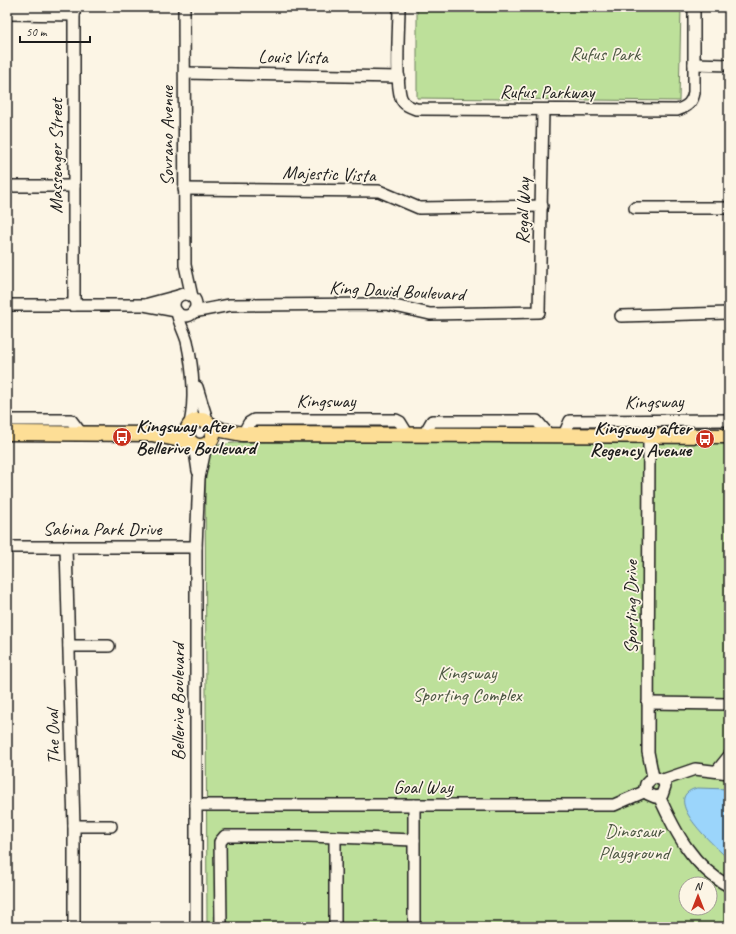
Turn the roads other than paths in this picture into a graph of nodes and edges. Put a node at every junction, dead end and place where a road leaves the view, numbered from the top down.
1 (184, 7) edge
2 (399, 7) edge
3 (694, 7) edge
4 (74, 11) edge
5 (7, 14) edge
6 (694, 64) junction
7 (729, 65) edge
8 (185, 73) junction
9 (399, 77) junction
10 (543, 110) junction
11 (7, 186) edge
12 (74, 186) junction
13 (184, 189) junction
14 (542, 206) junction
15 (635, 208) dead end
16 (729, 208) edge
17 (185, 265) junction
18 (179, 296) junction
19 (193, 297) junction
20 (7, 305) edge
21 (74, 305) junction
22 (144, 305) junction
23 (230, 305) junction
24 (176, 312) junction
25 (193, 312) junction
26 (539, 312) joint
27 (729, 313) edge
28 (621, 316) dead end
29 (186, 340) junction
30 (193, 377) junction
31 (7, 420) edge
32 (729, 420) edge
33 (209, 424) junction
34 (189, 425) junction
35 (7, 433) edge
36 (81, 433) junction
37 (152, 434) junction
38 (241, 434) junction
39 (564, 436) junction
40 (649, 436) junction
41 (729, 436) edge
42 (200, 444) junction
43 (7, 547) edge
44 (66, 547) junction
45 (196, 547) junction
46 (69, 646) junction
47 (109, 646) dead end
48 (648, 703) junction
49 (729, 704) edge
50 (729, 756) edge
51 (717, 772) junction
52 (729, 773) edge
53 (658, 779) junction
54 (646, 791) junction
55 (659, 796) junction
56 (196, 805) junction
57 (414, 805) junction
58 (74, 826) junction
59 (111, 826) dead end
60 (335, 837) junction
61 (414, 840) junction
62 (729, 886) edge
63 (74, 927) edge
64 (196, 927) edge
65 (221, 927) edge
66 (335, 927) edge
67 (414, 927) edge

1 - 8 street, Sovrano Avenue
2 - 9 street, Rufus Parkway
3 - 6 street, Rufus Parkway
4 - 5 street
4 - 12 street, Massenger Street
6 - 7 street
6 - 10 street, Rufus Parkway
8 - 9 street, Louis Vista
8 - 13 street, Sovrano Avenue
9 - 10 street, Rufus Parkway
10 - 14 street, Regal Way
11 - 12 street
12 - 21 street, Massenger Street
13 - 14 street, Majestic Vista
13 - 17 street, Sovrano Avenue
14 - 26 street, Regal Way
15 - 16 street
17 - 18 street, Sovrano Avenue
17 - 19 street, Sovrano Avenue
18 - 19 street
18 - 22 street
18 - 24 street
19 - 23 street, King David Boulevard
19 - 25 street
20 - 21 street
21 - 22 street
22 - 24 street
23 - 25 street, King David Boulevard
23 - 26 street, King David Boulevard
24 - 25 street
24 - 29 street
25 - 29 street
27 - 28 street
29 - 30 street
30 - 33 street
30 - 34 street
31 - 36 street
32 - 39 street, Kingsway
33 - 34 main road, Kingsway
33 - 38 main road, Kingsway
33 - 42 main road
34 - 37 main road, Kingsway
34 - 42 main road
35 - 36 main road, Kingsway
36 - 37 main road, Kingsway
37 - 42 main road, Kingsway
38 - 39 main road, Kingsway
38 - 42 main road, Kingsway
39 - 40 main road, Kingsway
40 - 41 main road, Kingsway
40 - 48 street, Sporting Drive
42 - 45 street, Bellerive Boulevard
43 - 44 street, Sabina Park Drive
44 - 45 street, Sabina Park Drive
44 - 46 street, The Oval
45 - 56 street, Bellerive Boulevard
46 - 47 street
46 - 58 street, The Oval
48 - 49 street
48 - 53 street, Sporting Drive
50 - 51 street
51 - 52 street
51 - 53 street
53 - 54 street
53 - 55 street
54 - 55 street
54 - 57 street, Goal Way
55 - 62 street
56 - 57 street, Goal Way
56 - 64 street, Bellerive Boulevard
57 - 61 street
58 - 59 street
58 - 63 street, The Oval
60 - 61 street
60 - 65 street
60 - 66 street
61 - 67 street

